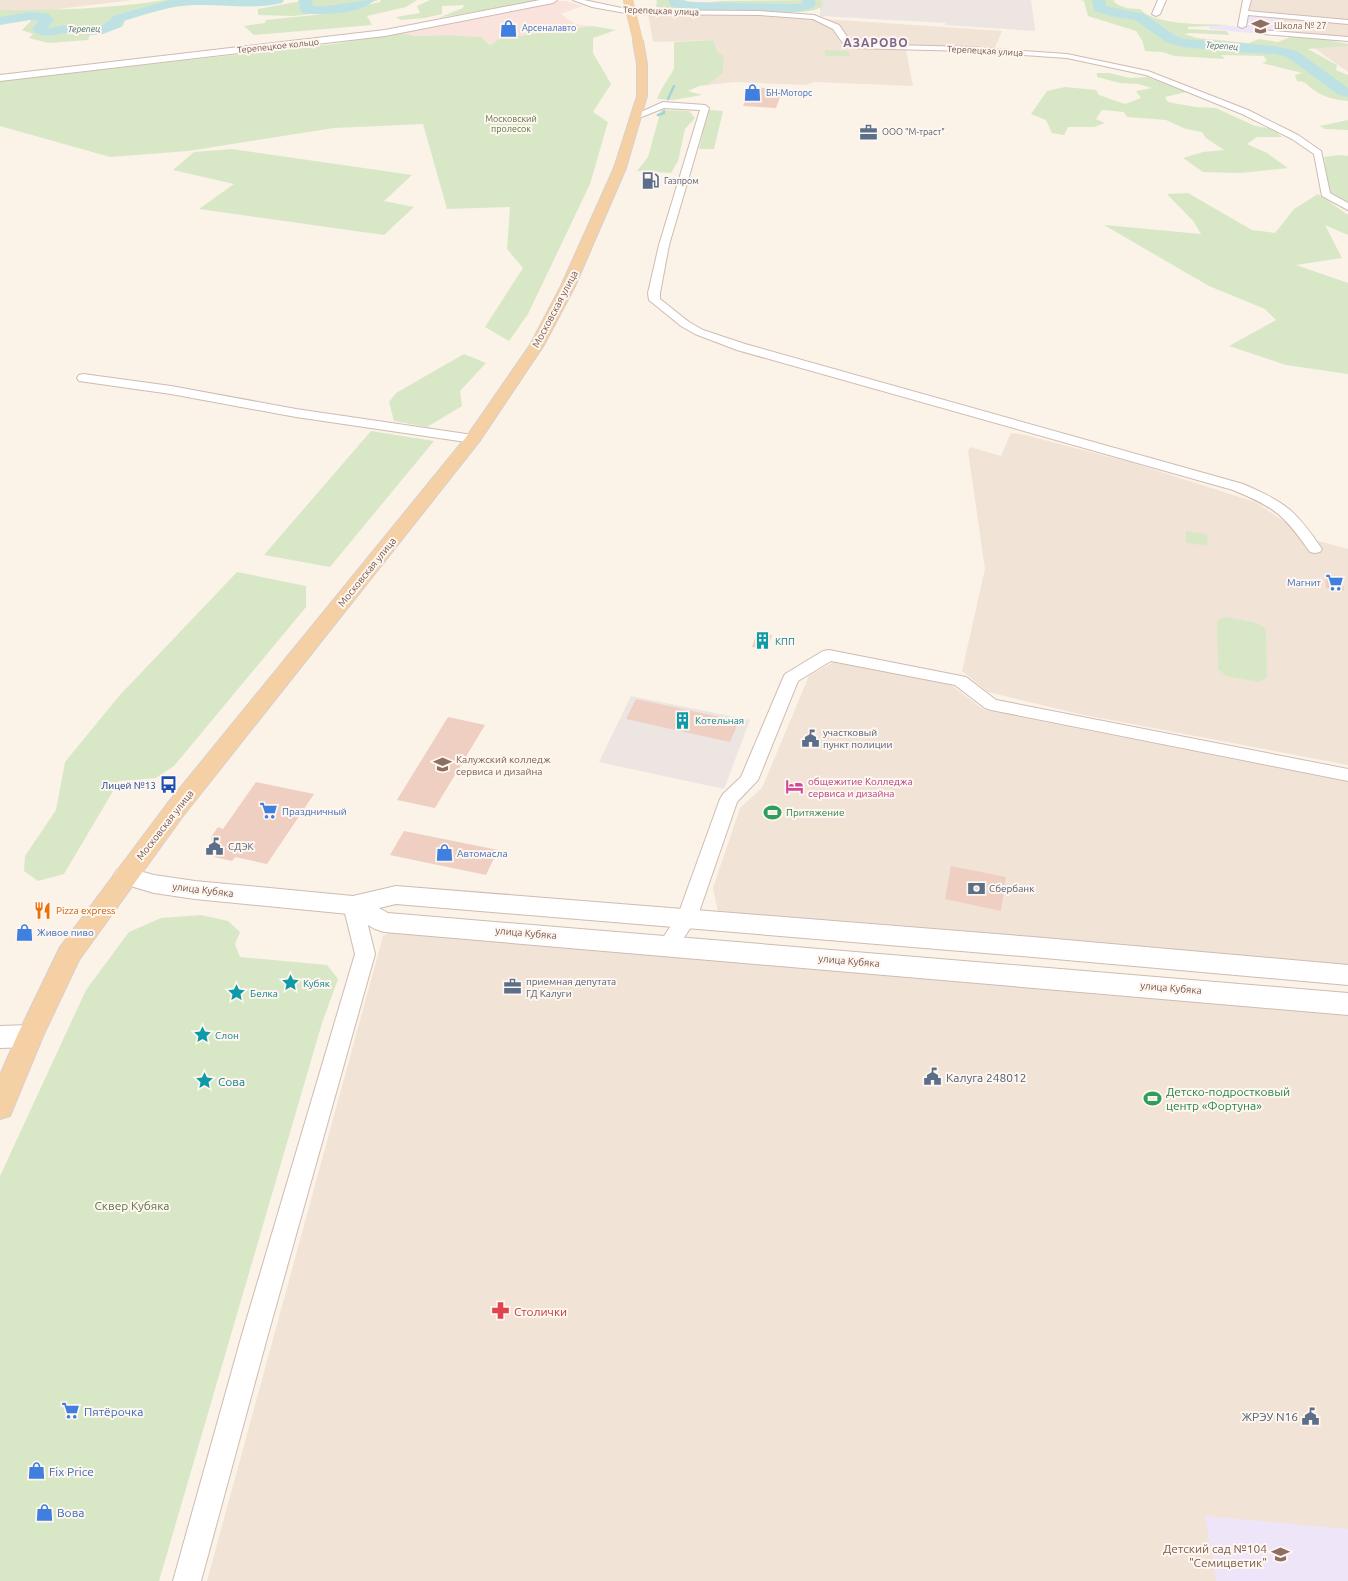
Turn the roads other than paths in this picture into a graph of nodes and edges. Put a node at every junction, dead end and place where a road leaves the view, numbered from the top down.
1 (553, 0) edge
2 (577, 0) edge
3 (628, 0) edge
4 (1162, 0) edge
5 (1246, 0) edge
6 (1244, 13) junction
7 (1156, 14) dead end
8 (1348, 22) edge
9 (1242, 26) dead end
10 (1264, 32) dead end
11 (1348, 39) edge
12 (0, 78) edge
13 (652, 100) junction
14 (636, 116) junction
15 (1348, 207) edge
16 (83, 378) dead end
17 (473, 440) junction
18 (1315, 549) dead end
19 (1348, 775) edge
20 (125, 876) junction
21 (353, 905) junction
22 (687, 918) junction
23 (668, 945) junction
24 (1348, 975) edge
25 (1348, 1004) edge
26 (30, 1036) junction
27 (0, 1037) edge
28 (0, 1106) edge
29 (187, 1581) edge

1 - 12 street, Терепецкое кольцо
2 - 15 street, Терепецкая улица
3 - 13 main road, Московская улица, bridge
4 - 7 street
5 - 6 street
6 - 8 street
6 - 9 street
10 - 11 street
13 - 14 main road, Московская улица
13 - 14 street
13 - 18 street
14 - 17 main road, Московская улица
16 - 17 street
17 - 20 main road, Московская улица
19 - 22 street
20 - 21 street, улица Кубяка
20 - 26 main road, Московская улица
21 - 22 street, улица Кубяка
21 - 23 street, улица Кубяка
21 - 29 street
22 - 23 street
22 - 24 street, улица Кубяка
23 - 25 street, улица Кубяка
26 - 27 street
26 - 28 main road, Московская улица

